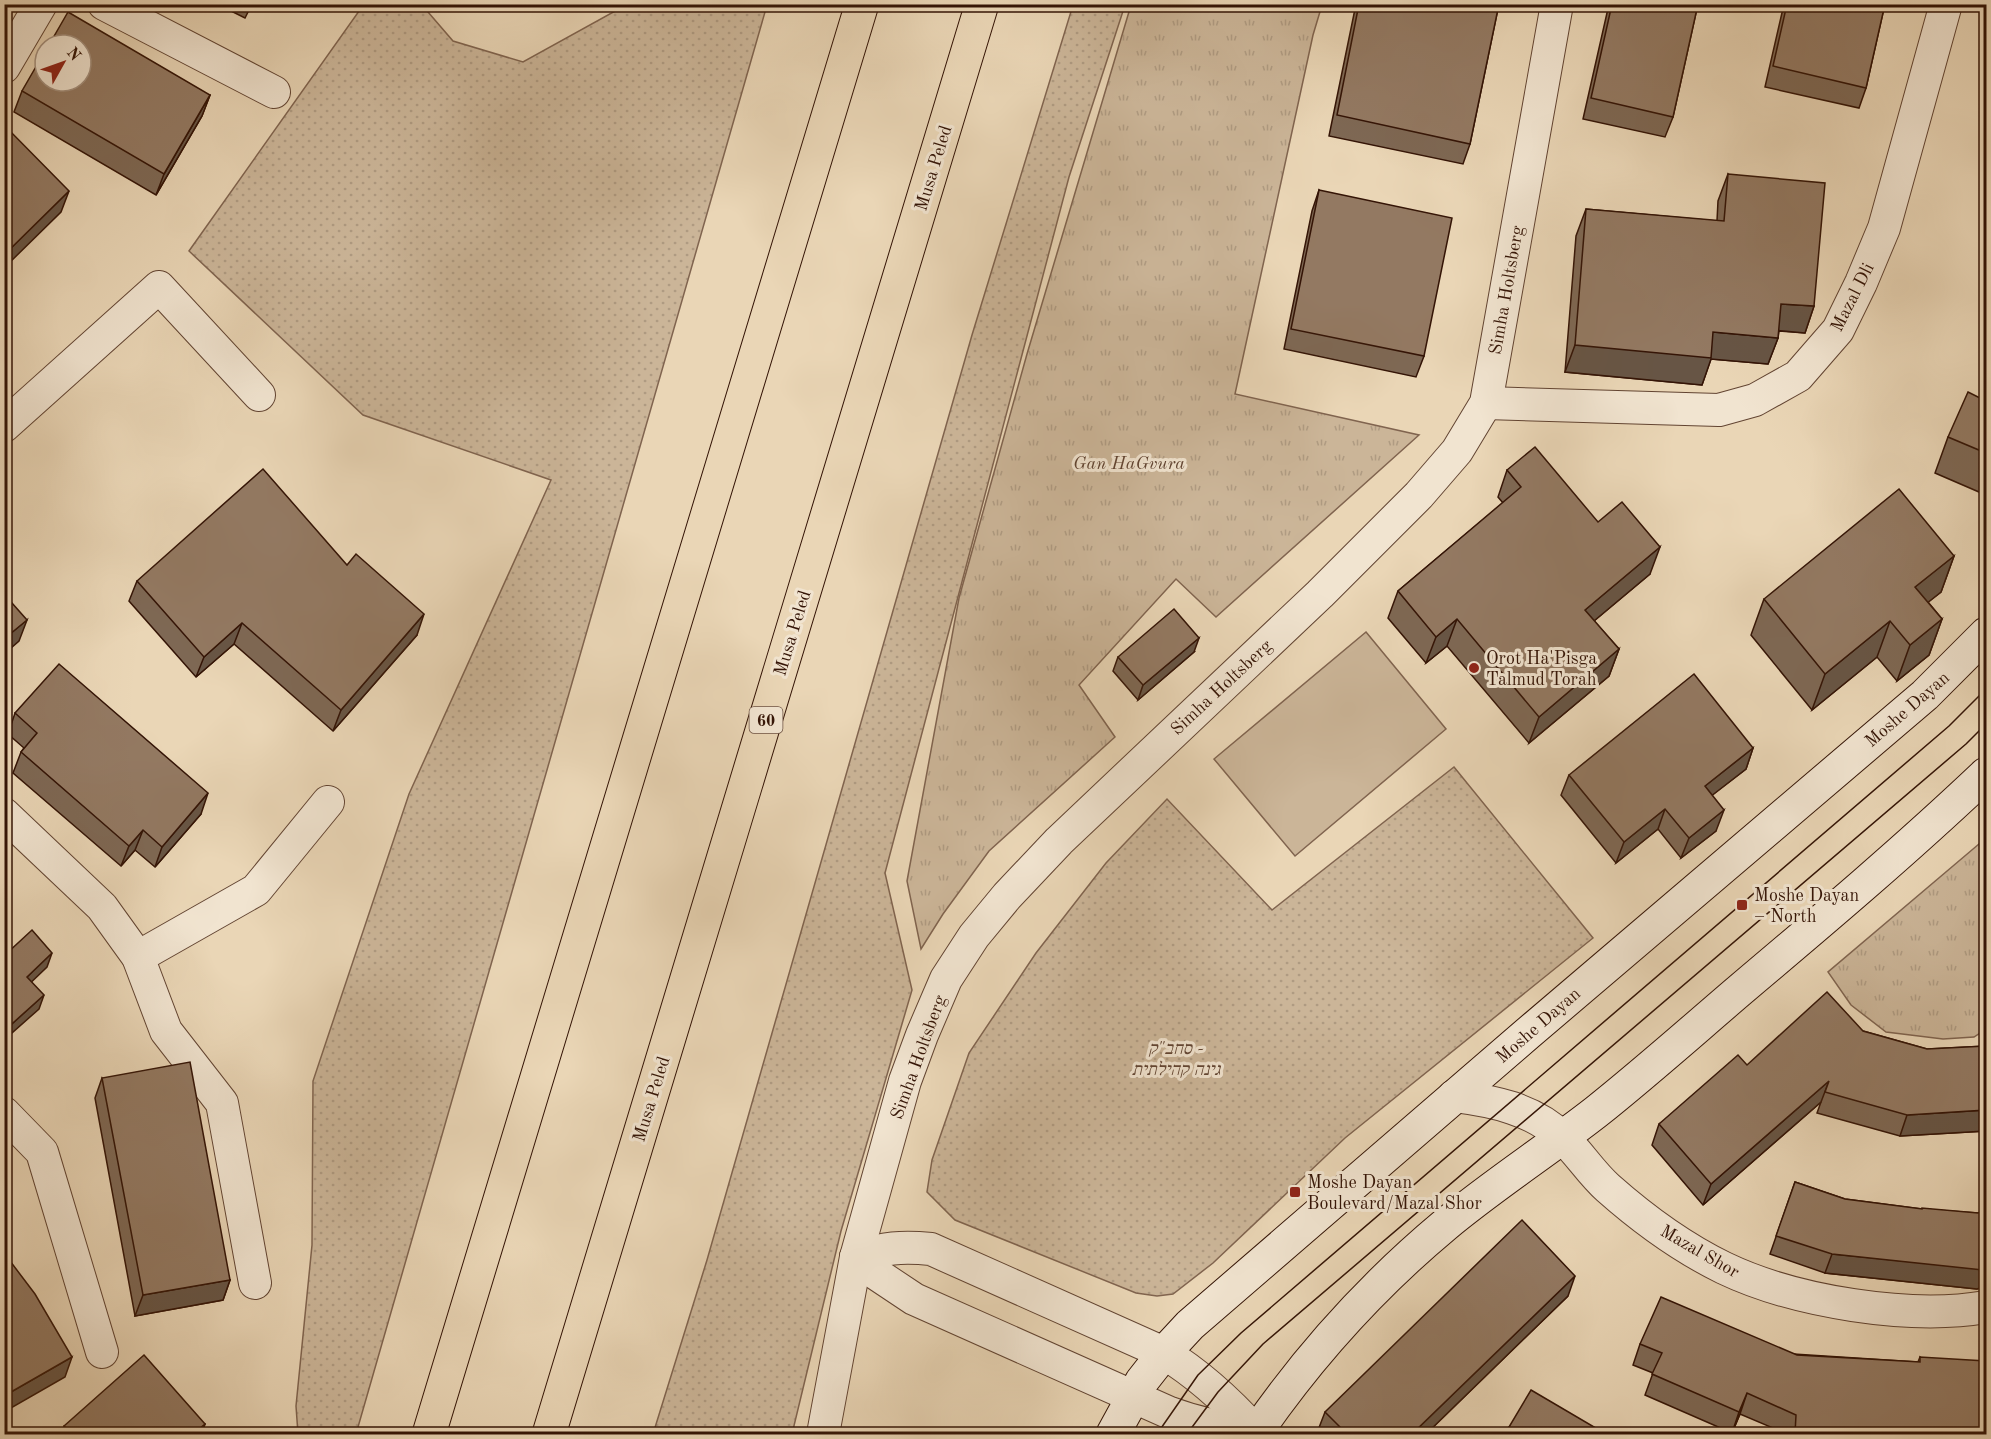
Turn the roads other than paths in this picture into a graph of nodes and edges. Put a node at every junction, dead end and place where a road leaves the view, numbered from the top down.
1 (40, 4) edge
2 (104, 4) edge
3 (862, 4) edge
4 (982, 4) edge
5 (1557, 4) edge
6 (1946, 4) edge
7 (4, 67) edge
8 (274, 92) dead end
9 (259, 395) dead end
10 (1486, 403) junction
11 (4, 426) edge
12 (1986, 634) edge
13 (1986, 774) edge
14 (328, 802) dead end
15 (4, 814) edge
16 (138, 957) junction
17 (1454, 1096) junction
18 (4, 1113) edge
19 (1562, 1137) junction
20 (856, 1257) junction
21 (255, 1283) dead end
22 (1986, 1307) edge
23 (102, 1352) dead end
24 (1164, 1353) junction
25 (1132, 1396) junction
26 (1256, 1433) edge
27 (429, 1434) edge
28 (549, 1434) edge
29 (823, 1434) edge
30 (1113, 1434) edge

1 - 7 street
2 - 8 street
3 - 27 highway
4 - 28 highway, Musa Peled / 60
5 - 10 street, Simha Holtsberg
6 - 10 street, Mazal Dli
9 - 11 street
10 - 20 street, Simha Holtsberg
12 - 17 street, Moshe Dayan
13 - 19 street
14 - 16 street
15 - 16 street
16 - 21 street
17 - 19 street, Mazal Shor
17 - 24 street, Moshe Dayan
18 - 23 street
19 - 22 street, Mazal Shor
19 - 26 street
20 - 24 street
20 - 25 street
20 - 29 street, Simha Holtsberg
24 - 25 street, Moshe Dayan
24 - 26 street
25 - 26 street
25 - 30 street, Moshe Dayan

